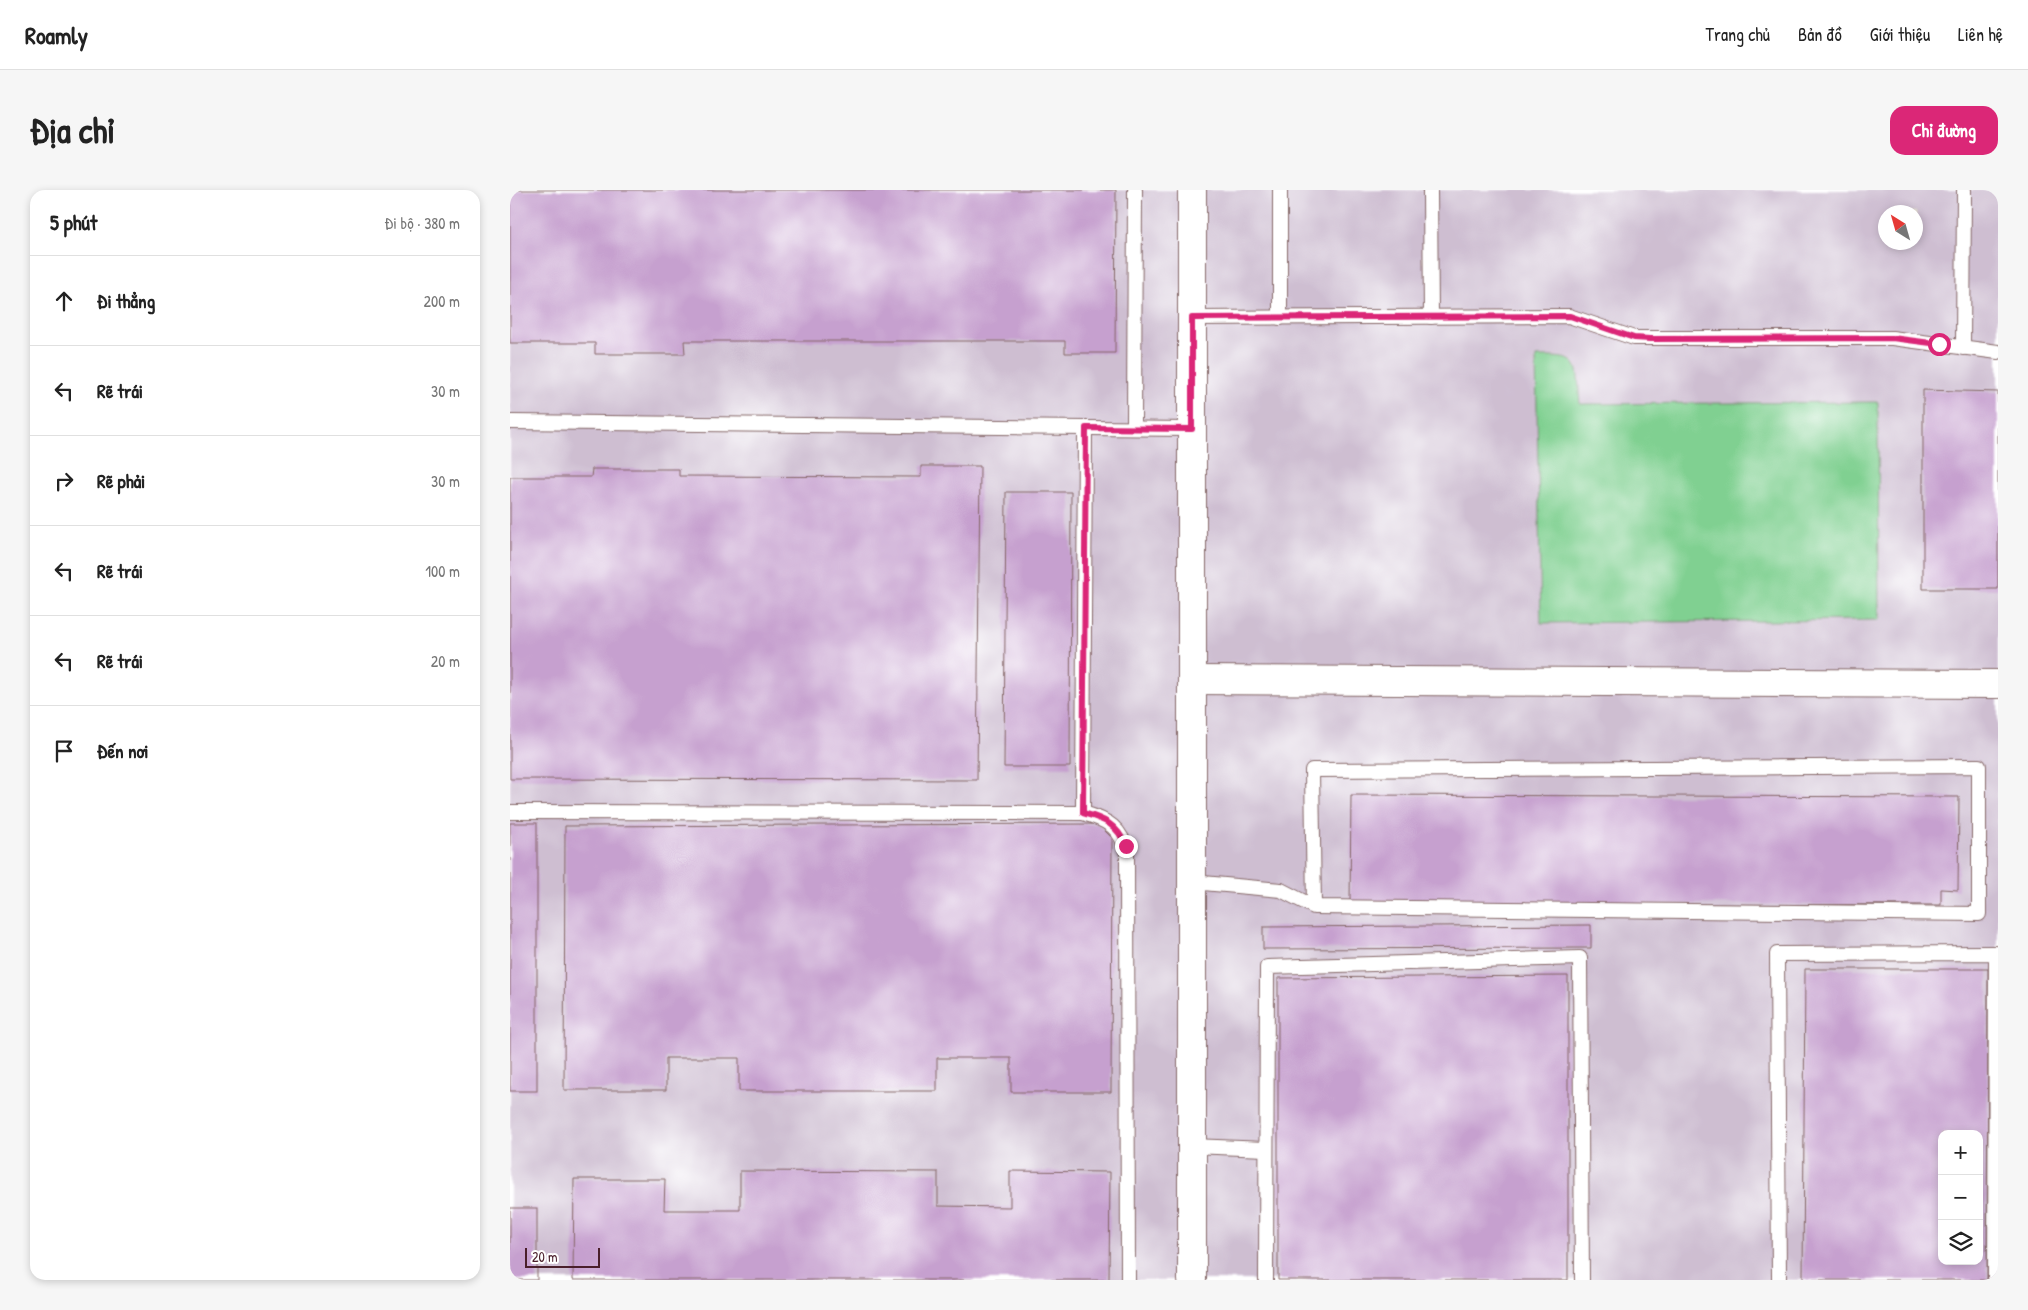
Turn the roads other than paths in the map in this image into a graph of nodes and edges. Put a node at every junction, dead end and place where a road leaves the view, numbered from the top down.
1 (1135, 190) edge
2 (1192, 190) edge
3 (1280, 190) edge
4 (1430, 190) edge
5 (1964, 190) edge
6 (1431, 317) junction
7 (1192, 318) junction
8 (1280, 318) junction
9 (1964, 348) junction
10 (1998, 352) edge
11 (510, 422) edge
12 (1086, 428) junction
13 (1134, 428) junction
14 (1192, 429) junction
15 (1192, 680) junction
16 (1998, 684) edge
17 (510, 812) edge
18 (1083, 813) junction
19 (1192, 882) junction
20 (1314, 907) junction
21 (1192, 1146) junction
22 (1266, 1149) junction
23 (1128, 1280) edge
24 (1192, 1280) edge
25 (1266, 1280) edge
26 (1582, 1280) edge
27 (1779, 1280) edge
28 (1994, 1280) edge

1 - 13 lane
2 - 7 street
3 - 8 lane
4 - 6 lane
5 - 9 lane
6 - 8 lane
6 - 9 lane
7 - 8 lane
7 - 14 street
9 - 10 lane
11 - 12 lane
12 - 13 lane
12 - 18 lane
13 - 14 lane
14 - 15 street
15 - 16 street
15 - 19 street
17 - 18 lane
18 - 23 lane
19 - 20 lane
19 - 21 street
20 - 20 lane
21 - 22 lane
21 - 24 street
22 - 25 lane
22 - 26 lane
27 - 28 lane

